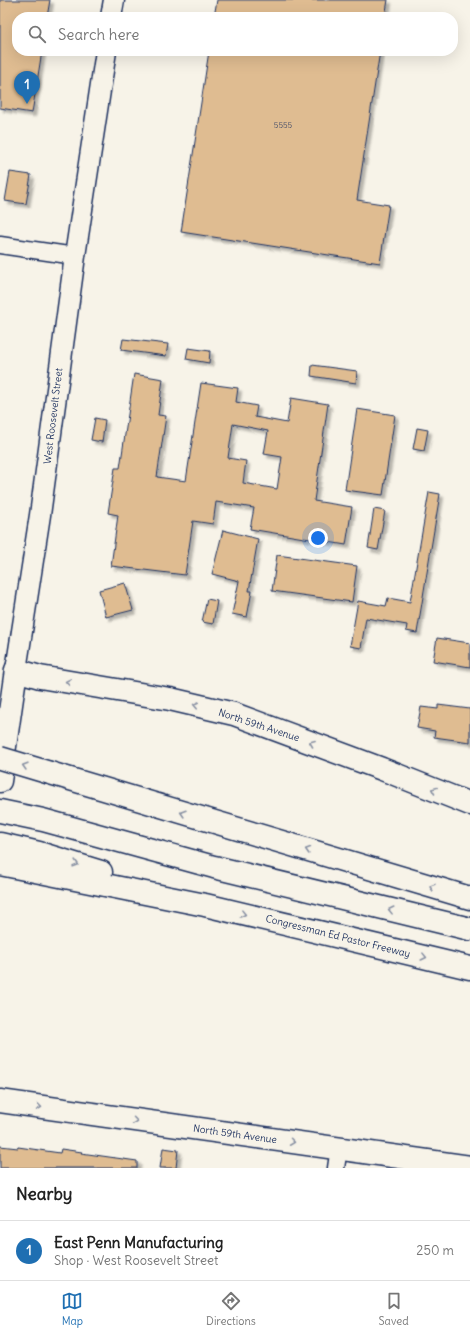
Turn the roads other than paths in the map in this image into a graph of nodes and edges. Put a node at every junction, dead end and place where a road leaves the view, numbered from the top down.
1 (114, 0) edge
2 (112, 12) edge
3 (105, 56) edge
4 (0, 245) edge
5 (75, 256) junction
6 (16, 670) junction
7 (0, 758) edge
8 (0, 781) edge
9 (470, 804) edge
10 (0, 811) edge
11 (0, 824) edge
12 (0, 844) edge
13 (38, 852) junction
14 (0, 864) edge
15 (0, 879) edge
16 (470, 898) edge
17 (205, 905) junction
18 (470, 929) edge
19 (470, 968) edge
20 (0, 1101) edge
21 (337, 1158) edge
22 (470, 1167) edge

1 - 2 street
3 - 5 street, West Roosevelt Street
4 - 5 street
5 - 6 street, West Roosevelt Street
6 - 8 main road, West Roosevelt Street
9 -> 6 main road, North 59th Avenue
16 -> 7 main road, bridge
10 - 13 main road
11 - 13 main road
12 - 13 main road
13 - 14 main road
13 - 15 main road
13 -> 17 main road
13 - 17 main road
18 -> 13 main road
17 -> 19 main road, Congressman Ed Pastor Freeway
20 -> 21 main road, North 59th Avenue
21 - 22 main road, North 59th Avenue

